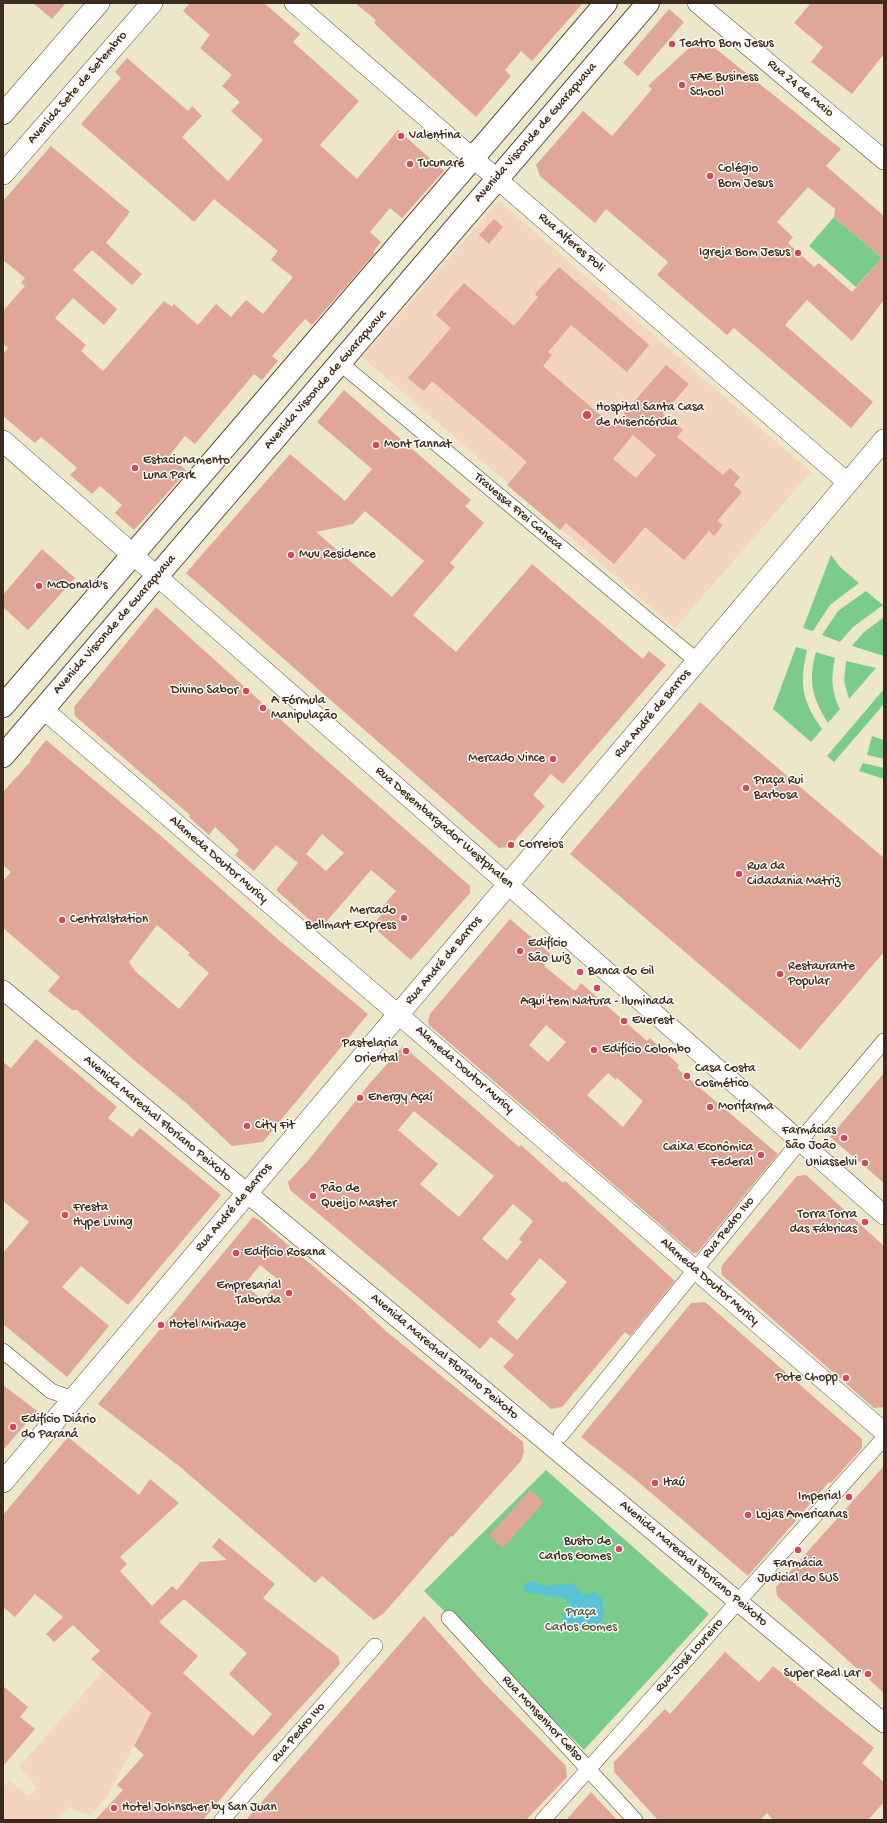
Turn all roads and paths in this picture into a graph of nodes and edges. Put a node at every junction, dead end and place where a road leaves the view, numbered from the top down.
1 (99, 3) edge
2 (152, 3) edge
3 (294, 3) edge
4 (606, 3) edge
5 (648, 3) edge
6 (697, 3) edge
7 (576, 38) junction
8 (567, 97) junction
9 (3, 114) edge
10 (473, 158) junction
11 (884, 160) edge
12 (3, 174) edge
13 (497, 179) junction
14 (426, 262) junction
15 (367, 281) junction
16 (340, 363) junction
17 (287, 375) junction
18 (884, 440) edge
19 (3, 441) edge
20 (264, 452) junction
21 (848, 483) junction
22 (133, 555) junction
23 (157, 576) junction
24 (697, 661) junction
25 (3, 706) edge
26 (43, 709) junction
27 (3, 756) edge
28 (508, 885) junction
29 (3, 990) edge
30 (398, 1014) junction
31 (884, 1041) edge
32 (800, 1141) junction
33 (247, 1193) junction
34 (884, 1215) edge
35 (696, 1270) junction
36 (3, 1351) edge
37 (73, 1399) junction
38 (884, 1432) edge
39 (561, 1435) dead end
40 (884, 1438) edge
41 (3, 1482) edge
42 (738, 1602) junction
43 (449, 1618) dead end
44 (375, 1646) dead end
45 (884, 1723) edge
46 (588, 1770) junction
47 (222, 1820) edge
48 (543, 1820) edge
49 (635, 1820) edge

1 - 9 main road
2 - 12 main road, Avenida Sete de Setembro
3 - 10 street, Rua Alferes Poli
4 - 7 main road
5 - 8 main road, Avenida Visconde de Guarapuava
6 - 11 street, Rua 24 de Maio
7 - 8 main road
7 - 10 main road
8 - 13 main road, Avenida Visconde de Guarapuava
10 - 13 street, Rua Alferes Poli
10 - 15 main road
13 - 14 main road, Avenida Visconde de Guarapuava
13 - 21 street, Rua Alferes Poli
14 - 15 main road
14 - 16 main road, Avenida Visconde de Guarapuava
15 - 17 main road
16 - 20 main road, Avenida Visconde de Guarapuava
16 - 24 street, Travessa Frei Caneca
17 - 20 main road
17 - 22 main road
18 - 21 main road, Rua André de Barros
19 - 22 main road, Rua Desembargador Westphalen
20 - 23 main road, Avenida Visconde de Guarapuava
21 - 24 main road, Rua André de Barros
22 - 23 street, Rua Desembargador Westphalen
22 - 25 main road
23 - 26 main road, Avenida Visconde de Guarapuava
23 - 28 street, Rua Desembargador Westphalen
24 - 28 main road, Rua André de Barros
26 - 27 main road, Avenida Visconde de Guarapuava
26 - 30 street, Alameda Doutor Muricy
28 - 30 main road, Rua André de Barros
28 - 32 street, Rua Desembargador Westphalen
29 - 33 street, Avenida Marechal Floriano Peixoto
30 - 33 main road, Rua André de Barros
30 - 35 street, Alameda Doutor Muricy
31 - 32 street, Rua Pedro Ivo
32 - 34 street, Rua Desembargador Westphalen
32 - 35 street, Rua Pedro Ivo
33 - 37 main road, Rua André de Barros
33 - 42 street, Avenida Marechal Floriano Peixoto
35 - 38 street, Alameda Doutor Muricy
35 - 39 street, Rua Pedro Ivo
36 - 37 street
37 - 41 main road, Rua André de Barros
40 - 42 street, Rua José Loureiro
42 - 45 street, Avenida Marechal Floriano Peixoto
42 - 46 street, Rua José Loureiro
43 - 46 street, Rua Monsenhor Celso
44 - 47 street, Rua Pedro Ivo
46 - 48 street, Rua José Loureiro
46 - 49 street, Rua Monsenhor Celso

